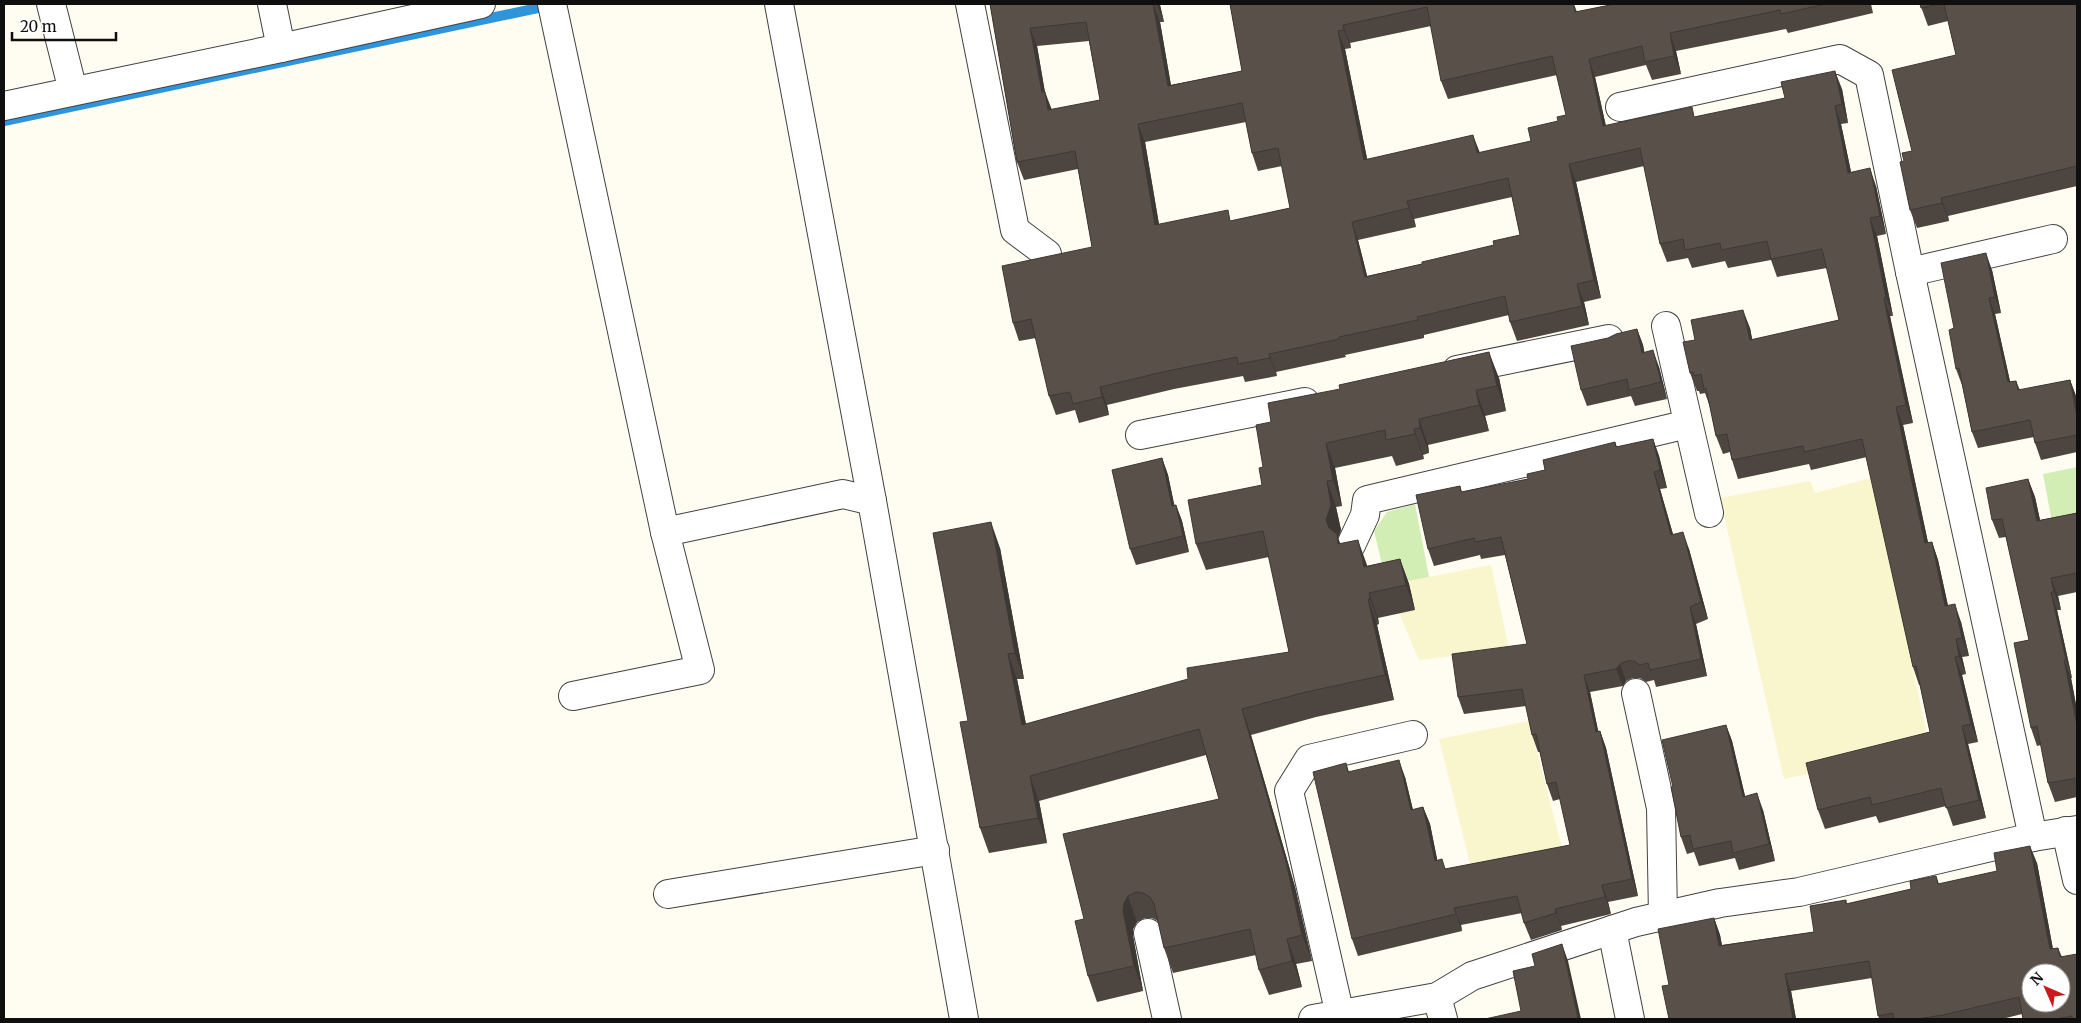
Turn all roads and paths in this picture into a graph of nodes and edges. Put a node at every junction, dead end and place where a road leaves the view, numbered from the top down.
1 (51, 4) edge
2 (272, 4) edge
3 (481, 4) edge
4 (779, 4) edge
5 (970, 4) edge
6 (553, 9) edge
7 (281, 48) junction
8 (73, 91) junction
9 (4, 106) edge
10 (1620, 107) dead end
11 (2053, 239) dead end
12 (1047, 254) edge
13 (1910, 272) junction
14 (1666, 326) dead end
15 (1611, 339) edge
16 (1438, 374) edge
17 (1332, 396) edge
18 (1688, 424) junction
19 (1140, 435) dead end
20 (872, 501) junction
21 (1709, 513) dead end
22 (665, 532) junction
23 (1351, 545) edge
24 (1636, 693) dead end
25 (572, 696) dead end
26 (1413, 735) dead end
27 (2072, 830) edge
28 (2033, 837) junction
29 (935, 850) junction
30 (2077, 880) edge
31 (668, 894) dead end
32 (1663, 916) junction
33 (1612, 930) junction
34 (1148, 933) dead end
35 (1440, 1008) edge
36 (1340, 1016) junction
37 (964, 1019) edge
38 (1167, 1019) edge
39 (1313, 1019) edge
40 (1630, 1019) edge

1 - 8 street
2 - 7 street
3 - 7 street
4 - 20 street
5 - 12 street
6 - 22 street
7 - 8 street
8 - 9 street
10 - 13 street
11 - 13 street
13 - 28 street
14 - 18 street
15 - 16 street
17 - 19 street
18 - 21 street
18 - 23 street
20 - 22 street
20 - 29 street
22 - 25 street
24 - 32 street
26 - 36 street
27 - 28 street
27 - 30 street
28 - 32 street
29 - 31 street
29 - 37 street
32 - 33 street
33 - 35 street
33 - 40 street
34 - 38 street
35 - 36 street
36 - 39 street

